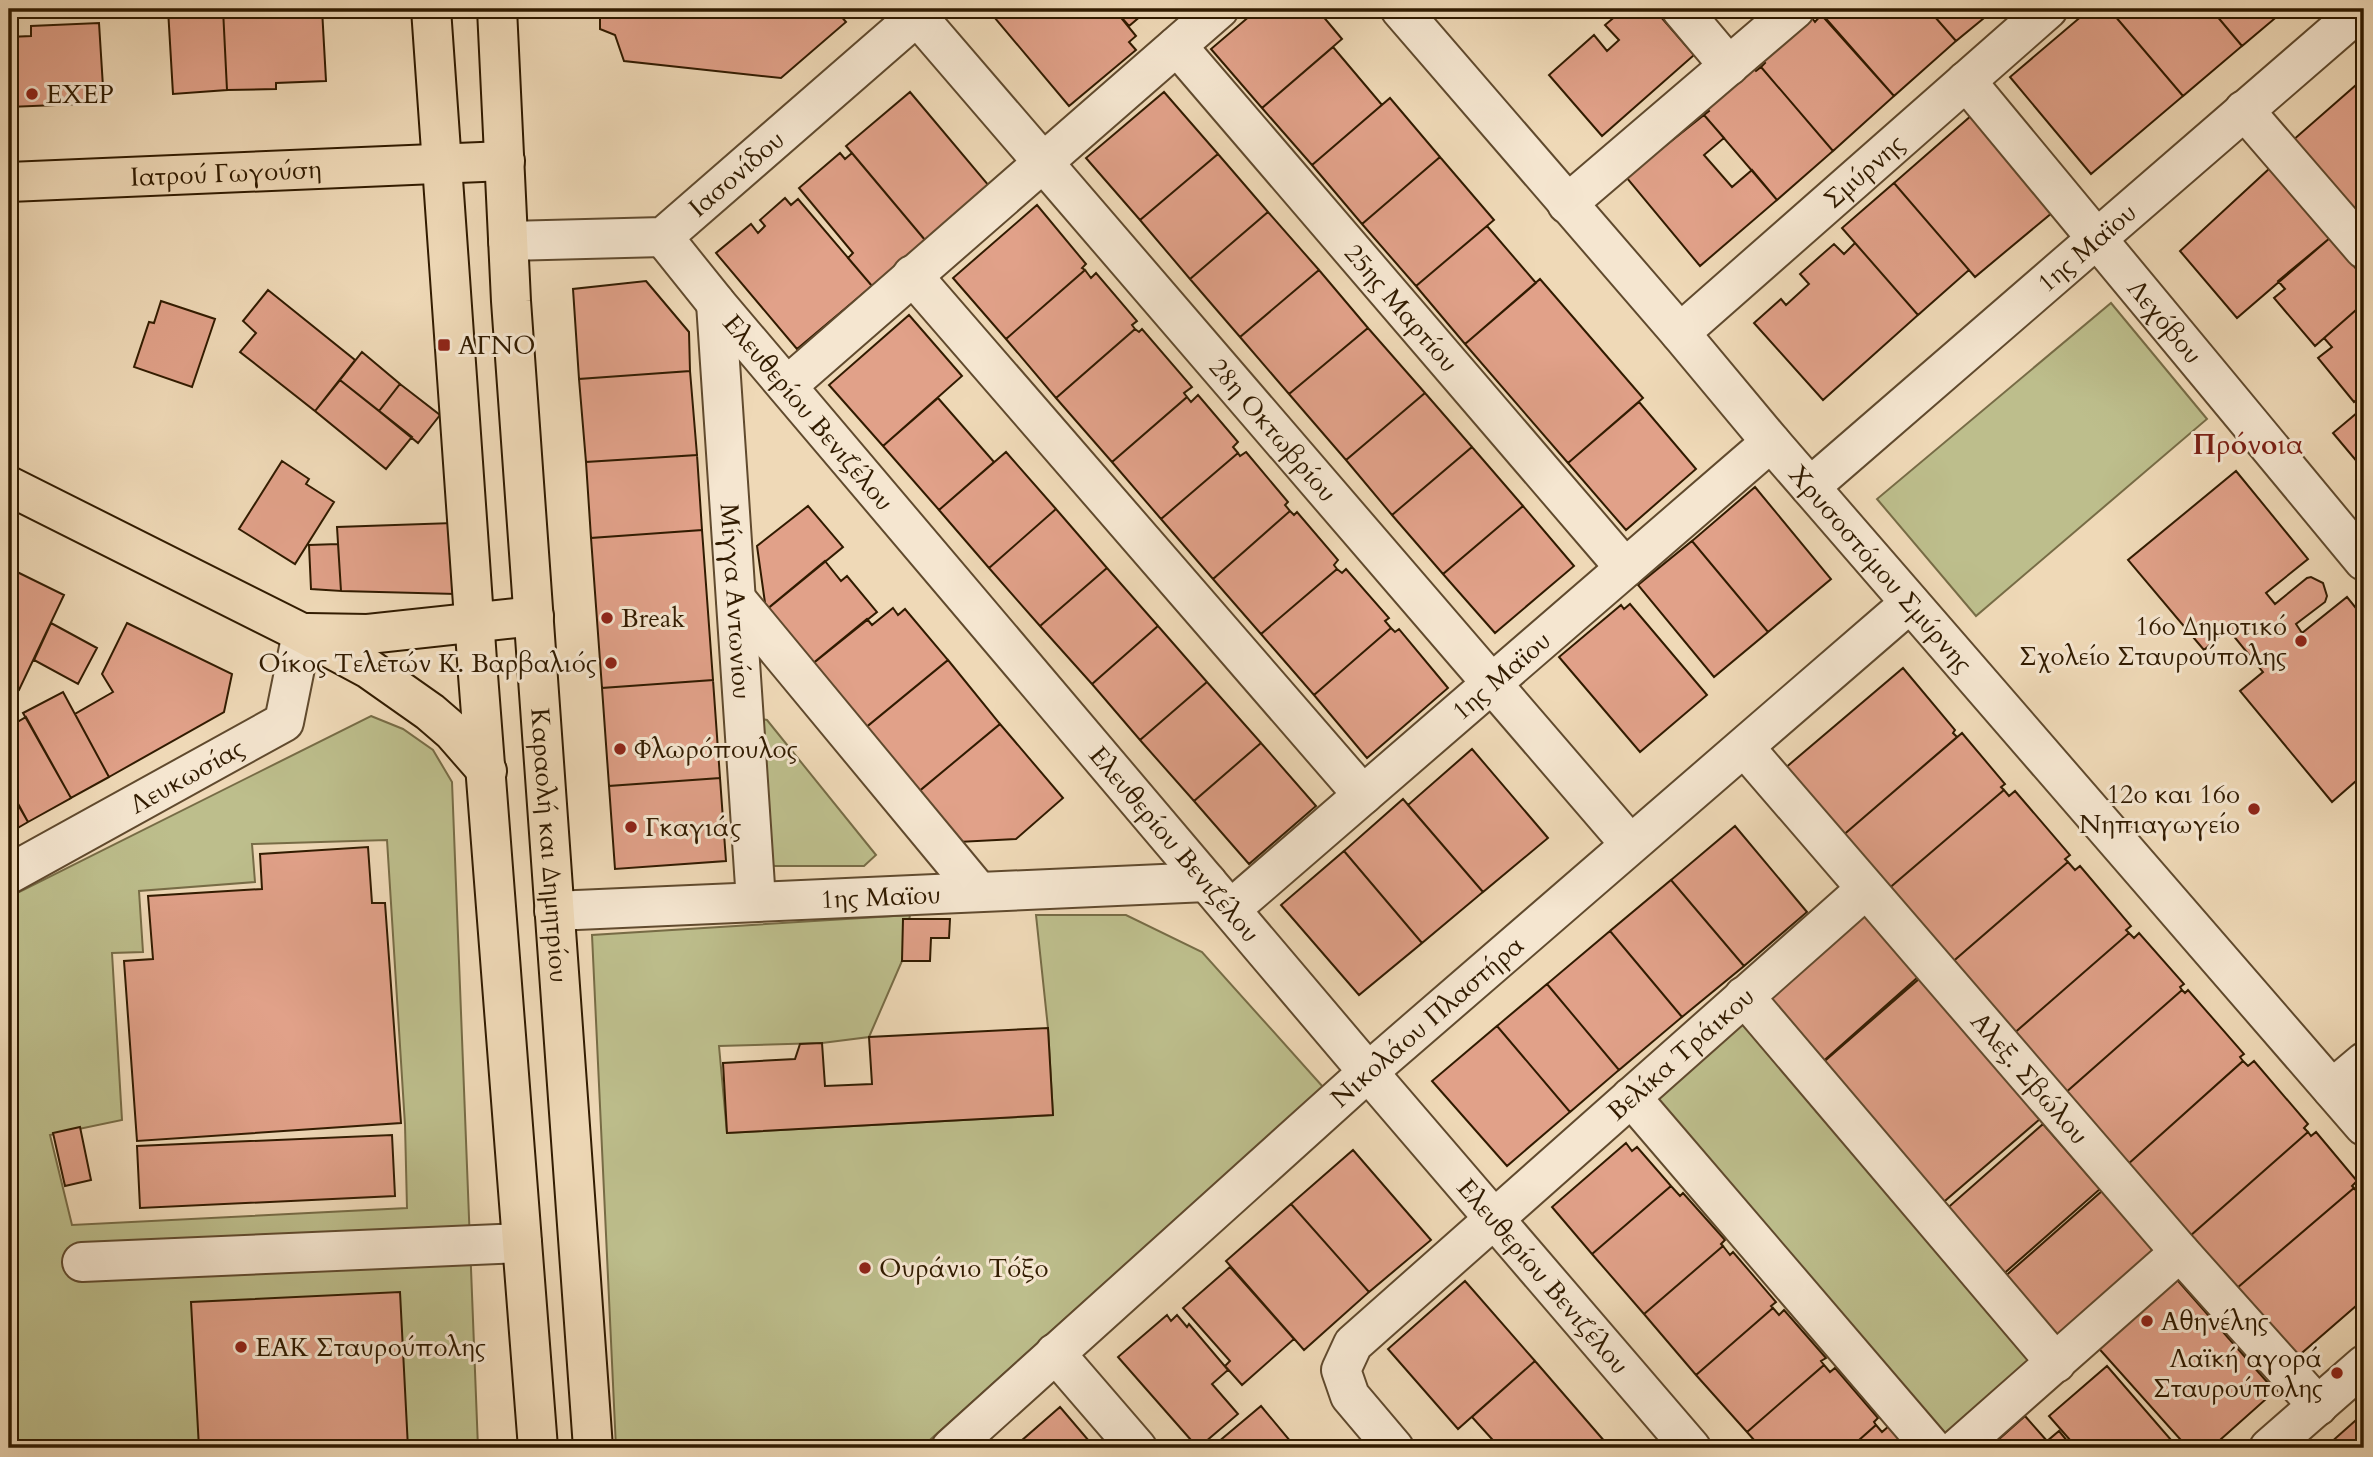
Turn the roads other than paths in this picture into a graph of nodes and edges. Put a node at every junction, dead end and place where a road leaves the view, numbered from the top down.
1 (431, 9) edge
2 (496, 9) edge
3 (1219, 9) edge
4 (1400, 9) edge
5 (1681, 9) edge
6 (1796, 9) edge
7 (2362, 9) edge
8 (2044, 10) edge
9 (921, 12) edge
10 (1177, 46) junction
11 (1730, 66) junction
12 (1966, 81) junction
13 (2244, 110) junction
14 (505, 161) junction
15 (1044, 162) junction
16 (442, 163) junction
17 (9, 182) edge
18 (1567, 204) junction
19 (663, 237) junction
20 (2096, 239) junction
21 (508, 242) junction
22 (2364, 249) edge
23 (912, 275) junction
24 (716, 303) junction
25 (1680, 333) junction
26 (787, 386) junction
27 (1770, 442) junction
28 (9, 486) edge
29 (1810, 487) junction
30 (2364, 561) edge
31 (1625, 568) junction
32 (736, 600) junction
33 (1910, 603) junction
34 (534, 616) junction
35 (475, 621) junction
36 (302, 633) junction
37 (1491, 684) junction
38 (1745, 748) junction
39 (487, 771) junction
40 (1363, 795) junction
41 (1630, 844) junction
42 (9, 874) edge
43 (1866, 889) junction
44 (978, 891) junction
45 (1219, 895) junction
46 (755, 901) junction
47 (554, 911) junction
48 (1744, 996) junction
49 (2364, 1062) edge
50 (1368, 1072) junction
51 (2332, 1088) junction
52 (1631, 1097) junction
53 (2364, 1126) edge
54 (1495, 1217) junction
55 (522, 1243) junction
56 (2180, 1252) junction
57 (82, 1262) dead end
58 (1055, 1353) junction
59 (2056, 1363) junction
60 (2364, 1365) edge
61 (2318, 1406) junction
62 (538, 1448) edge
63 (593, 1448) edge
64 (951, 1448) edge
65 (1137, 1448) edge
66 (1394, 1448) edge
67 (1691, 1448) edge
68 (1932, 1448) edge
69 (1958, 1448) edge
70 (2270, 1448) edge

1 - 16 main road
2 - 14 main road
3 - 10 street
4 - 18 street, Χρυσοστόμου Σμύρνης
5 - 11 street
6 - 11 street
7 - 13 street, 1ης Μαϊου
8 - 12 street, Σμύρνης
9 - 15 street, 28η Οκτωβρίου
9 - 19 street, Ιασονίδου
10 - 15 street
10 - 31 street, 25ης Μαρτίου
11 - 18 street
12 - 20 street, Λεχόβου
12 - 25 street, Σμύρνης
13 - 20 street, 1ης Μαϊου
13 - 22 street
14 - 16 main road, Ιατρού Γωγούση
14 - 21 main road, Καραολή και Δημητρίου
15 - 23 street
15 - 37 street, 28η Οκτωβρίου
16 - 17 main road, Ιατρού Γωγούση
16 - 35 main road
18 - 25 street, Χρυσοστόμου Σμύρνης
19 - 21 street, Ιασονίδου
19 - 24 street, Ελευθερίου Βενιζέλου
20 - 29 street, 1ης Μαϊου
20 - 30 street, Λεχόβου
21 - 34 main road, Καραολή και Δημητρίου
23 - 26 street
23 - 40 street
24 - 26 street, Ελευθερίου Βενιζέλου
24 - 32 street, Μίγγα Αντωνίου
25 - 27 street, Χρυσοστόμου Σμύρνης
26 - 45 street, Ελευθερίου Βενιζέλου
27 - 29 street, Χρυσοστόμου Σμύρνης
27 - 31 street, 1ης Μαϊου
28 - 36 main road
29 - 33 street, Χρυσοστόμου Σμύρνης
31 - 37 street, 1ης Μαϊου
32 - 44 street
32 - 46 street, Μίγγα Αντωνίου
33 - 38 street, Νικολάου Πλαστήρα
33 - 51 street, Χρυσοστόμου Σμύρνης
34 - 35 main road
34 - 47 main road, Καραολή και Δημητρίου
35 - 36 main road
35 - 39 main road
36 - 39 main road
36 - 42 street, Λευκωσίας
37 - 40 street, 1ης Μαϊου
37 - 41 street, 28η Οκτωβρίου
38 - 41 street, Νικολάου Πλαστήρα
38 - 43 street, Αλεξ. Σβώλου
39 - 55 main road
40 - 45 street, 1ης Μαϊου
41 - 50 street, Νικολάου Πλαστήρα
43 - 48 street, Βελίκα Τράικου
43 - 56 street, Αλεξ. Σβώλου
44 - 45 street, 1ης Μαϊου
44 - 46 street, 1ης Μαϊου
45 - 50 street, Ελευθερίου Βενιζέλου
46 - 47 street, 1ης Μαϊου
47 - 63 main road, Καραολή και Δημητρίου
48 - 52 street, Βελίκα Τράικου
48 - 59 street
49 - 51 street
50 - 54 street, Ελευθερίου Βενιζέλου
50 - 58 street, Νικολάου Πλαστήρα
51 - 53 street, Χρυσοστόμου Σμύρνης
52 - 54 street, Βελίκα Τράικου
52 - 68 street
54 - 66 street, Βελίκα Τράικου
54 - 67 street, Ελευθερίου Βενιζέλου
55 - 57 street
55 - 62 main road
56 - 59 street
56 - 61 street, Αλεξ. Σβώλου
58 - 64 street, Νικολάου Πλαστήρα
58 - 65 street
59 - 69 street
60 - 61 street
61 - 70 street

